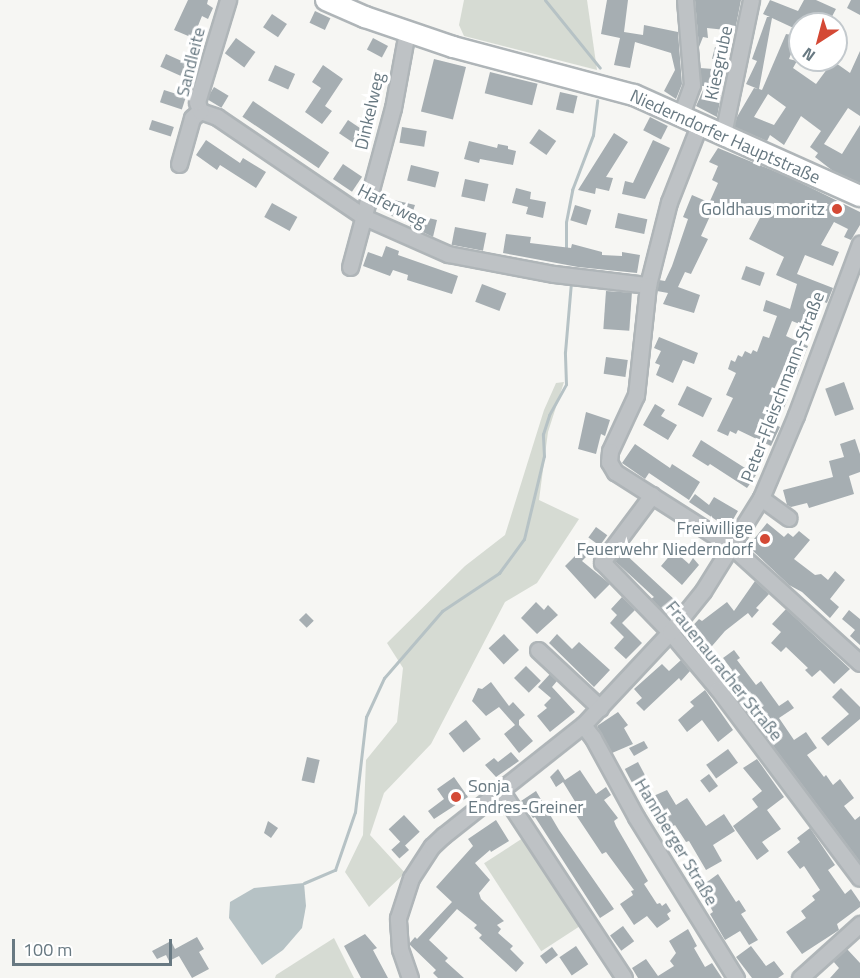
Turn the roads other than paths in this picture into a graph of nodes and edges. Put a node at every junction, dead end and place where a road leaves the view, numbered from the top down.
1 (228, 0) edge
2 (326, 0) edge
3 (685, 0) edge
4 (751, 0) edge
5 (407, 33) junction
6 (200, 111) junction
7 (681, 115) junction
8 (700, 123) junction
9 (723, 134) junction
10 (179, 164) dead end
11 (860, 196) edge
12 (364, 217) junction
13 (860, 244) edge
14 (350, 267) dead end
15 (648, 285) junction
16 (652, 495) junction
17 (761, 498) junction
18 (789, 518) dead end
19 (731, 546) junction
20 (670, 632) junction
21 (538, 650) dead end
22 (860, 663) edge
23 (600, 708) junction
24 (583, 725) junction
25 (502, 792) junction
26 (860, 878) edge
27 (860, 924) edge
28 (410, 978) edge
29 (624, 978) edge
30 (736, 978) edge
31 (800, 978) edge

1 - 6 street, Sandleite
2 - 5 main road, Niederndorfer Hauptstraße
3 - 7 street
4 - 9 street, Kiesgrube
5 - 7 main road, Niederndorfer Hauptstraße
5 - 12 street, Dinkelweg
6 - 10 street, Sandleite
6 - 12 street, Haferweg
7 - 8 main road, Niederndorfer Hauptstraße
8 - 9 main road, Niederndorfer Hauptstraße
8 - 15 street
9 - 11 main road, Niederndorfer Hauptstraße
12 - 14 street, Dinkelweg
12 - 15 street, Haferweg
13 - 17 street, Peter-Fleischmann-Straße
15 - 16 street
16 - 19 street
16 - 20 street, Frauenauracher Straße
17 - 18 street
17 - 19 street, Peter-Fleischmann-Straße
19 - 20 street, Peter-Fleischmann-Straße
19 - 22 street
20 - 23 street, Peter-Fleischmann-Straße
20 - 26 street, Frauenauracher Straße
21 - 23 street
23 - 24 street, Peter-Fleischmann-Straße
24 - 25 street, Peter-Fleischmann-Straße
24 - 30 street, Hannberger Straße
25 - 28 street, Peter-Fleischmann-Straße
25 - 29 street
27 - 31 street

